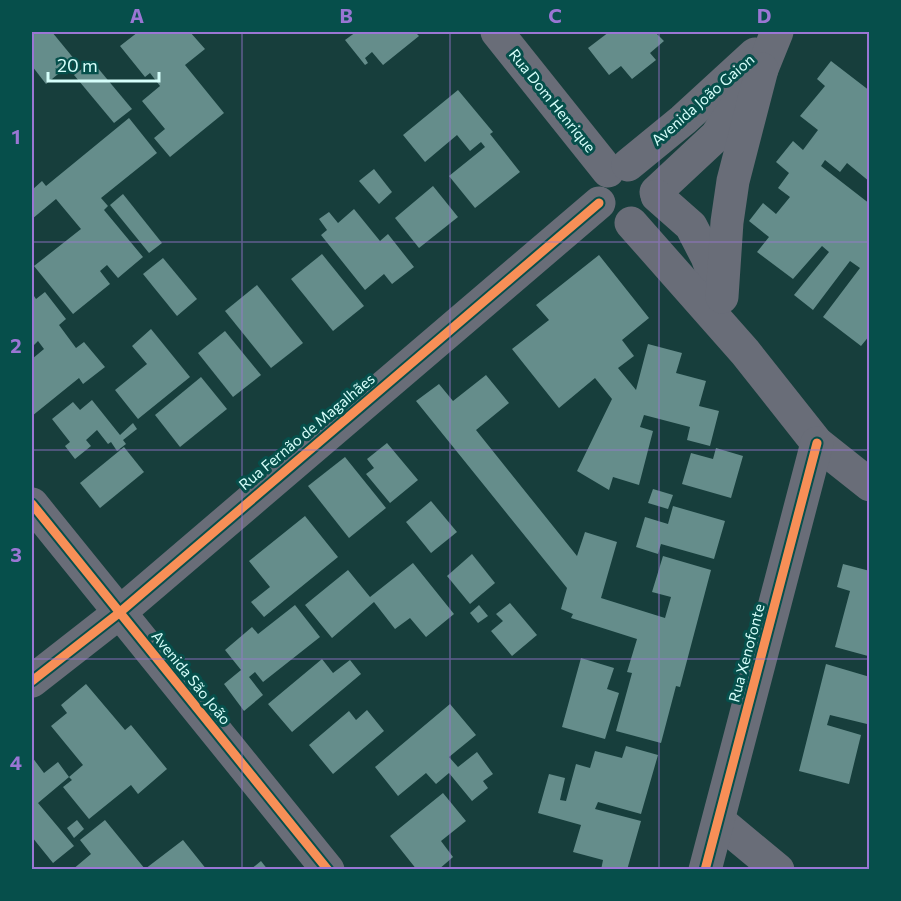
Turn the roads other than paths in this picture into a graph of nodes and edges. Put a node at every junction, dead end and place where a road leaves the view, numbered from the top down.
1 (497, 32) edge
2 (777, 33) edge
3 (762, 69) junction
4 (618, 168) junction
5 (656, 194) junction
6 (599, 203) junction
7 (631, 223) junction
8 (723, 297) junction
9 (744, 352) junction
10 (817, 443) junction
11 (870, 485) edge
12 (32, 504) edge
13 (118, 613) junction
14 (32, 681) edge
15 (719, 820) junction
16 (328, 870) edge
17 (705, 870) edge
18 (778, 870) edge

1 - 4 street, Rua Dom Henrique
2 - 3 street, Avenida João Gaion
2 - 4 street, Avenida João Gaion
3 - 5 street, Avenida João Gaion
3 - 8 street
4 - 5 street
4 - 6 street
5 - 7 street
5 - 8 street
6 - 7 street
6 - 13 street, Rua Fernão de Magalhães
7 - 9 street
8 - 9 street
9 - 10 street
10 - 11 street
10 - 15 street, Rua Xenofonte
12 - 13 street, Avenida São João
13 - 14 street, Rua Fernão de Magalhães
13 - 16 street, Avenida São João
15 - 17 street, Rua Xenofonte
15 - 18 street

